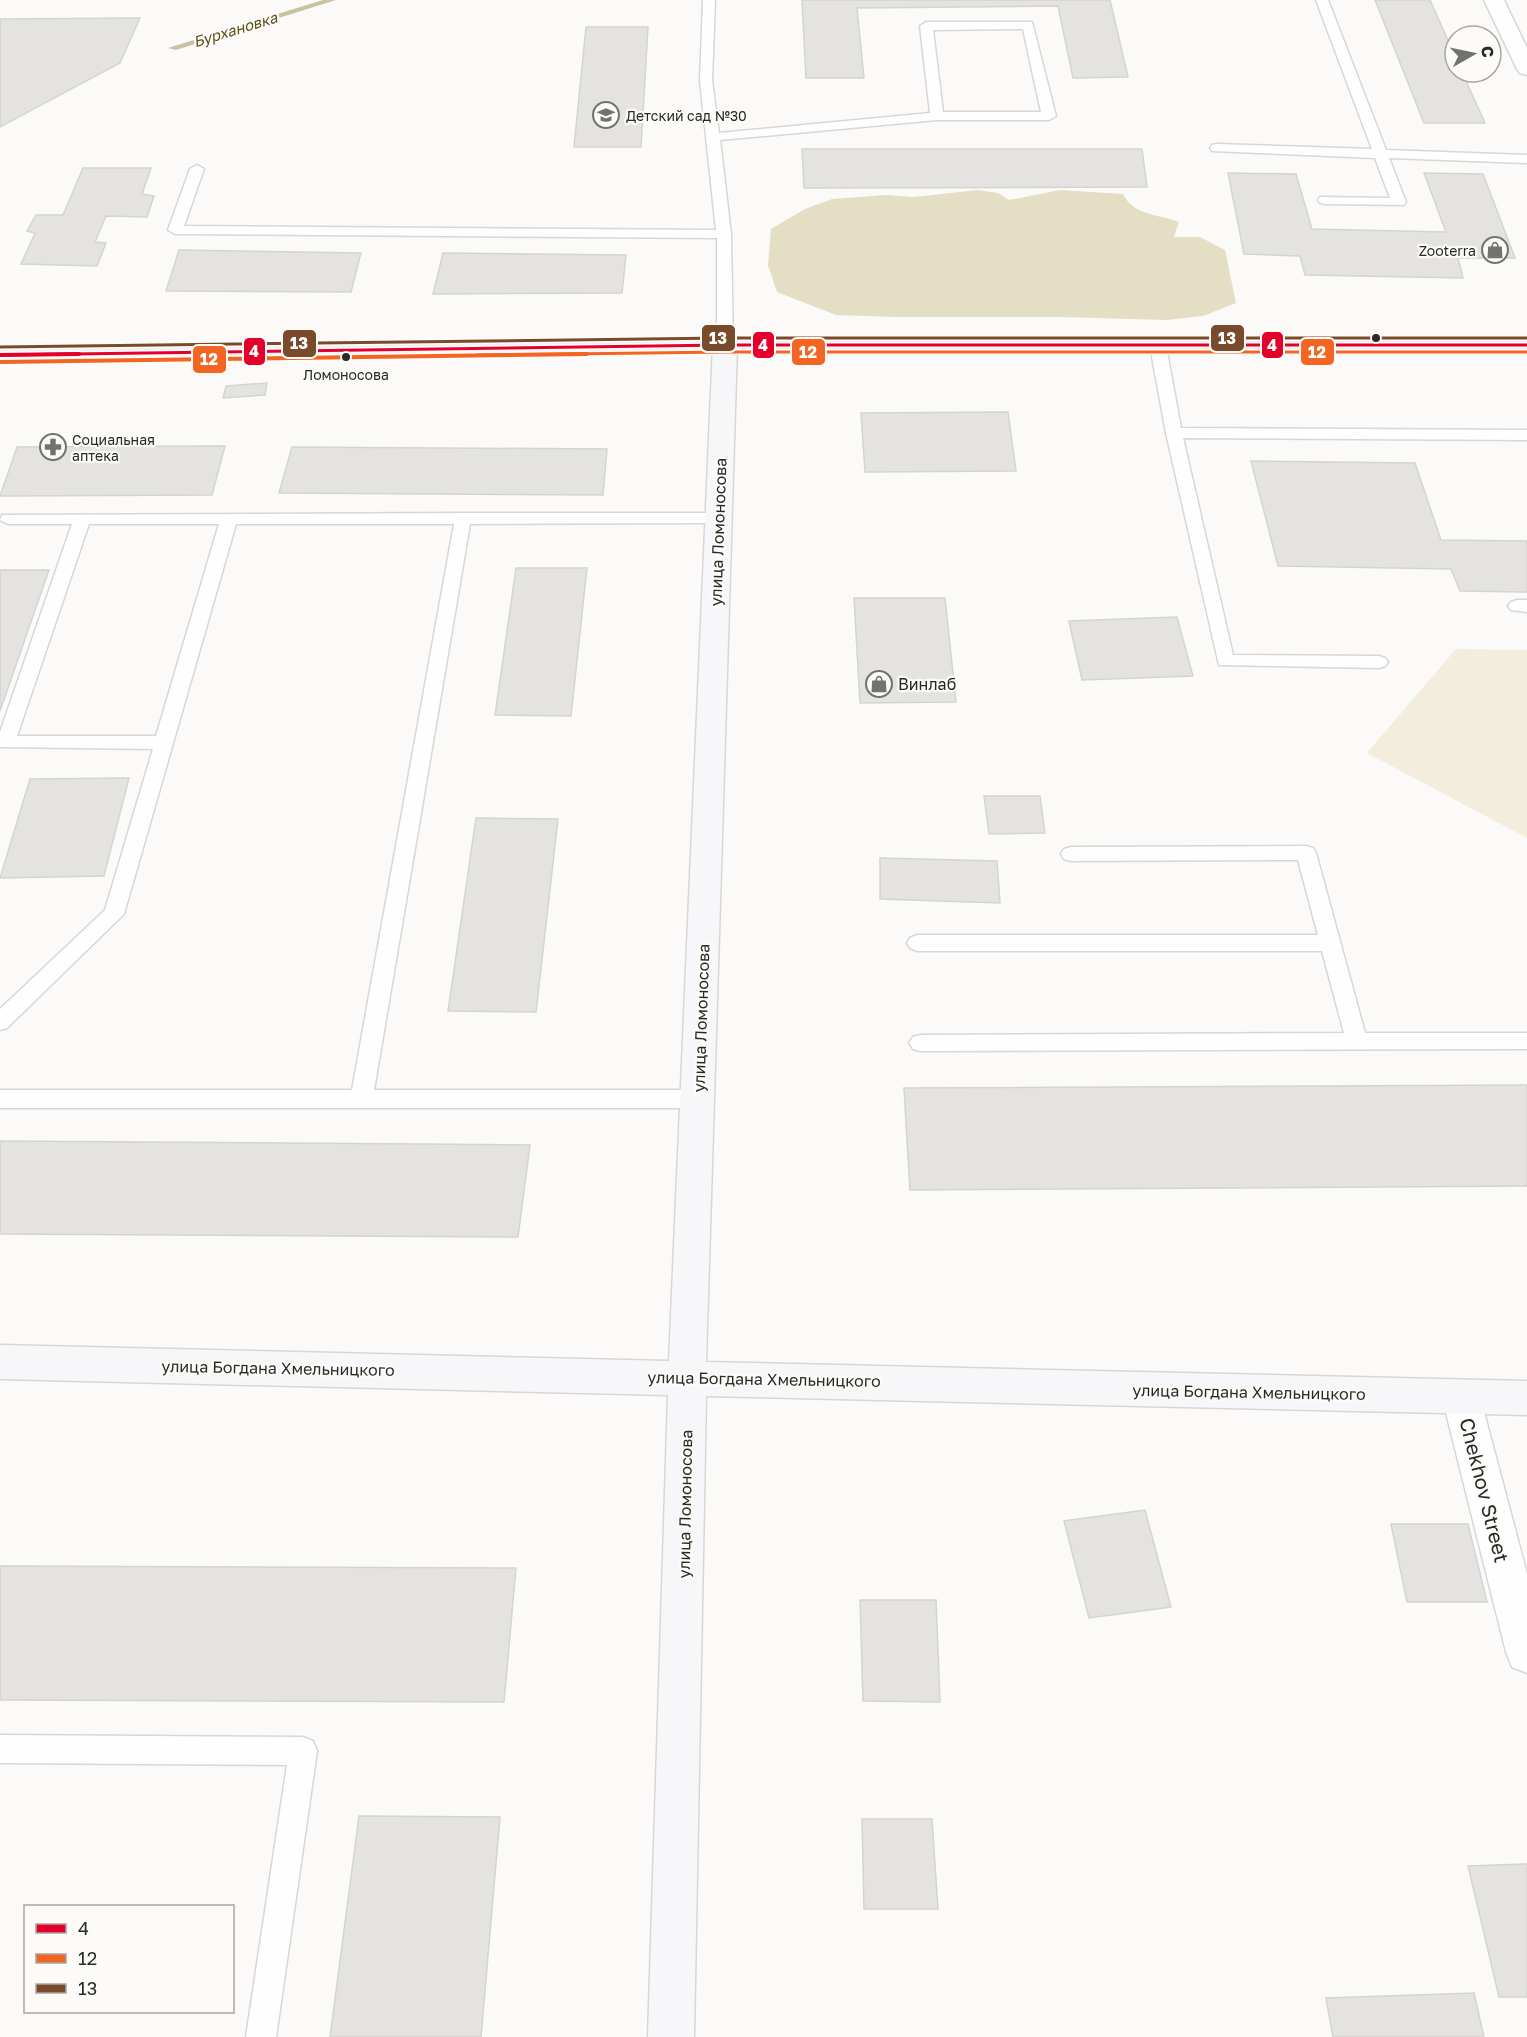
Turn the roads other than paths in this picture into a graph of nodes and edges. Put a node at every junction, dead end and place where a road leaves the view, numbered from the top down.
1 (709, 0) edge
2 (1322, 0) edge
3 (1494, 0) edge
4 (1527, 69) edge
5 (937, 116) junction
6 (714, 137) junction
7 (1217, 148) dead end
8 (1382, 154) junction
9 (1527, 159) edge
10 (197, 170) dead end
11 (1325, 200) dead end
12 (724, 234) junction
13 (725, 345) junction
14 (1527, 345) edge
15 (1158, 346) junction
16 (0, 355) edge
17 (1174, 433) junction
18 (1527, 435) edge
19 (463, 518) junction
20 (718, 518) junction
21 (8, 519) dead end
22 (82, 519) junction
23 (229, 519) junction
24 (1379, 662) dead end
25 (164, 743) junction
26 (1071, 854) dead end
27 (917, 943) dead end
28 (1330, 943) junction
29 (0, 1022) edge
30 (1357, 1041) junction
31 (1527, 1041) edge
32 (920, 1043) dead end
33 (698, 1099) junction
34 (0, 1100) edge
35 (360, 1100) junction
36 (0, 1362) edge
37 (687, 1377) junction
38 (1461, 1397) junction
39 (1527, 1398) edge
40 (1527, 1652) edge
41 (0, 1749) edge
42 (261, 2037) edge
43 (671, 2037) edge

1 - 6 lane, улица Ломоносова
2 - 8 lane
3 - 4 street
5 - 5 lane
5 - 6 lane
6 - 12 lane, улица Ломоносова
7 - 8 lane
8 - 9 lane
8 - 11 lane
10 - 12 lane
12 - 13 lane, улица Ломоносова
13 - 15 main road
13 - 16 main road
13 - 20 street, улица Ломоносова
14 - 15 main road
15 - 17 lane
17 - 18 lane
17 - 24 lane
19 - 20 lane
19 - 23 lane
19 - 35 lane
20 - 33 street, улица Ломоносова
21 - 22 lane
22 - 23 lane
22 - 25 lane
23 - 25 lane
25 - 29 lane
26 - 28 lane
27 - 28 lane
28 - 30 lane
30 - 31 lane
30 - 32 lane
33 - 35 lane
33 - 37 street, улица Ломоносова
34 - 35 lane
36 - 37 street, улица Богдана Хмельницкого
37 - 38 street, улица Богдана Хмельницкого
37 - 43 street, улица Ломоносова
38 - 39 street, улица Богдана Хмельницкого
38 - 40 street, Chekhov Street
41 - 42 lane

